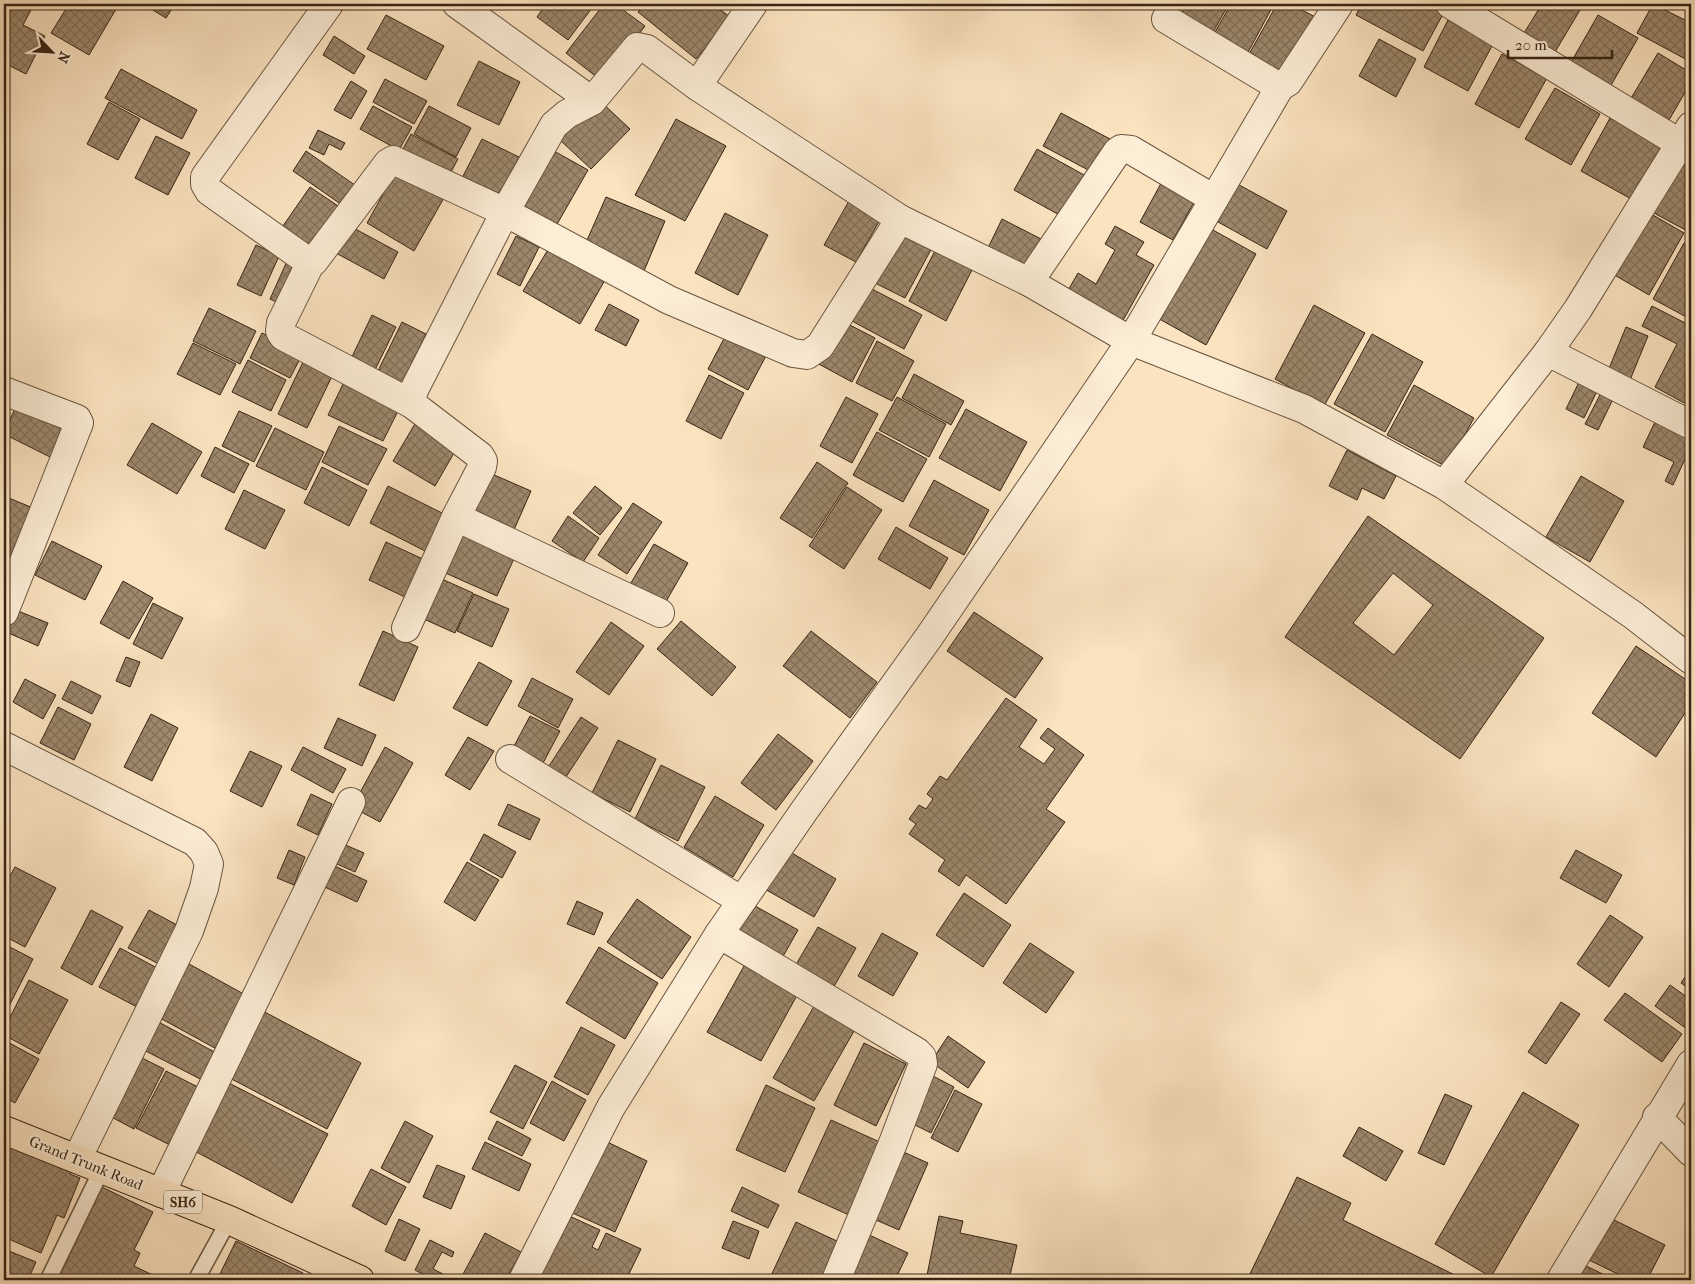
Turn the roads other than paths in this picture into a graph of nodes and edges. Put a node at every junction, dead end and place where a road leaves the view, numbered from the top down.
1 (328, 4) edge
2 (457, 4) edge
3 (753, 4) edge
4 (1339, 4) edge
5 (1450, 4) edge
6 (1166, 19) dead end
7 (1281, 85) junction
8 (697, 86) junction
9 (592, 101) junction
10 (1686, 135) edge
11 (1214, 199) junction
12 (505, 212) junction
13 (900, 219) junction
14 (311, 262) junction
15 (1029, 282) junction
16 (1131, 341) junction
17 (1548, 352) junction
18 (4, 391) edge
19 (412, 404) junction
20 (1691, 425) edge
21 (1444, 485) junction
22 (456, 517) junction
23 (4, 612) edge
24 (660, 613) dead end
25 (406, 628) dead end
26 (1691, 660) edge
27 (4, 746) edge
28 (510, 759) dead end
29 (351, 802) dead end
30 (742, 901) junction
31 (719, 934) junction
32 (1691, 1064) edge
33 (1658, 1117) junction
34 (4, 1130) edge
35 (1691, 1152) edge
36 (77, 1159) junction
37 (102, 1169) junction
38 (161, 1193) junction
39 (229, 1220) junction
40 (48, 1280) edge
41 (196, 1280) edge
42 (360, 1280) edge
43 (523, 1280) edge
44 (836, 1280) edge
45 (1560, 1280) edge

1 - 14 street
2 - 9 street
3 - 8 street
4 - 7 street
5 - 10 street
6 - 7 street
7 - 11 street
8 - 9 street
8 - 13 street
9 - 12 street
10 - 17 street
11 - 15 street
11 - 16 street
12 - 13 street
12 - 14 street
12 - 19 street
13 - 15 street
14 - 19 street
15 - 16 street
16 - 21 street
16 - 30 street
17 - 20 street
17 - 21 street
18 - 23 street
19 - 22 street
21 - 26 street
22 - 24 street
22 - 25 street
27 - 36 street
28 - 30 street
29 - 38 street
30 - 31 street
31 - 43 street
31 - 44 street
32 - 33 street
33 - 35 street
33 - 45 street
34 - 36 main road, Grand Trunk Road / SH6
36 - 37 main road, Grand Trunk Road / SH6
37 - 38 main road, Grand Trunk Road / SH6
37 - 40 lane
38 - 39 main road, Grand Trunk Road / SH6
39 - 41 lane
39 - 42 main road, Grand Trunk Road / SH6

